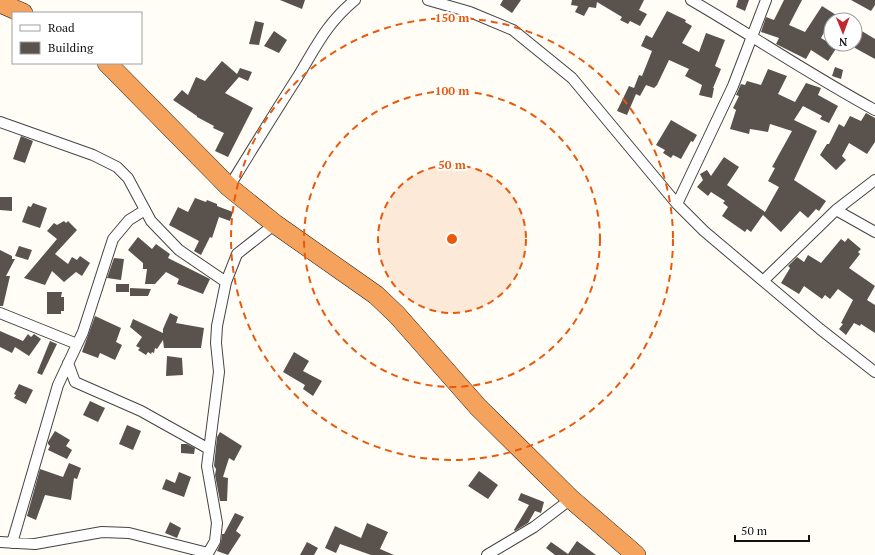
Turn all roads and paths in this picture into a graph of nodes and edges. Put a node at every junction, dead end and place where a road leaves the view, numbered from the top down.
1 (355, 0) edge
2 (428, 0) edge
3 (691, 0) edge
4 (766, 0) edge
5 (0, 3) edge
6 (21, 12) edge
7 (752, 35) junction
8 (108, 64) edge
9 (875, 110) edge
10 (0, 122) edge
11 (875, 180) edge
12 (229, 187) junction
13 (677, 204) junction
14 (144, 210) junction
15 (836, 210) junction
16 (275, 224) junction
17 (875, 232) edge
18 (764, 280) junction
19 (226, 282) junction
20 (0, 313) edge
21 (77, 344) junction
22 (68, 363) junction
23 (875, 372) edge
24 (209, 449) junction
25 (571, 499) junction
26 (0, 542) edge
27 (12, 543) junction
28 (208, 554) edge
29 (487, 555) edge
30 (636, 555) edge

1 - 12 street
2 - 13 street
3 - 7 street
4 - 7 street
5 - 6 highway
7 - 9 street
7 - 13 street
8 - 12 highway
10 - 14 street
11 - 15 street
12 - 16 highway
13 - 18 street
14 - 19 street
14 - 21 street
15 - 17 street
15 - 18 street
16 - 19 street
16 - 25 highway
18 - 23 street
19 - 24 street
20 - 21 street
21 - 22 street
22 - 24 street
22 - 27 street
24 - 28 street
25 - 29 street
25 - 30 highway
26 - 27 street
27 - 28 street

